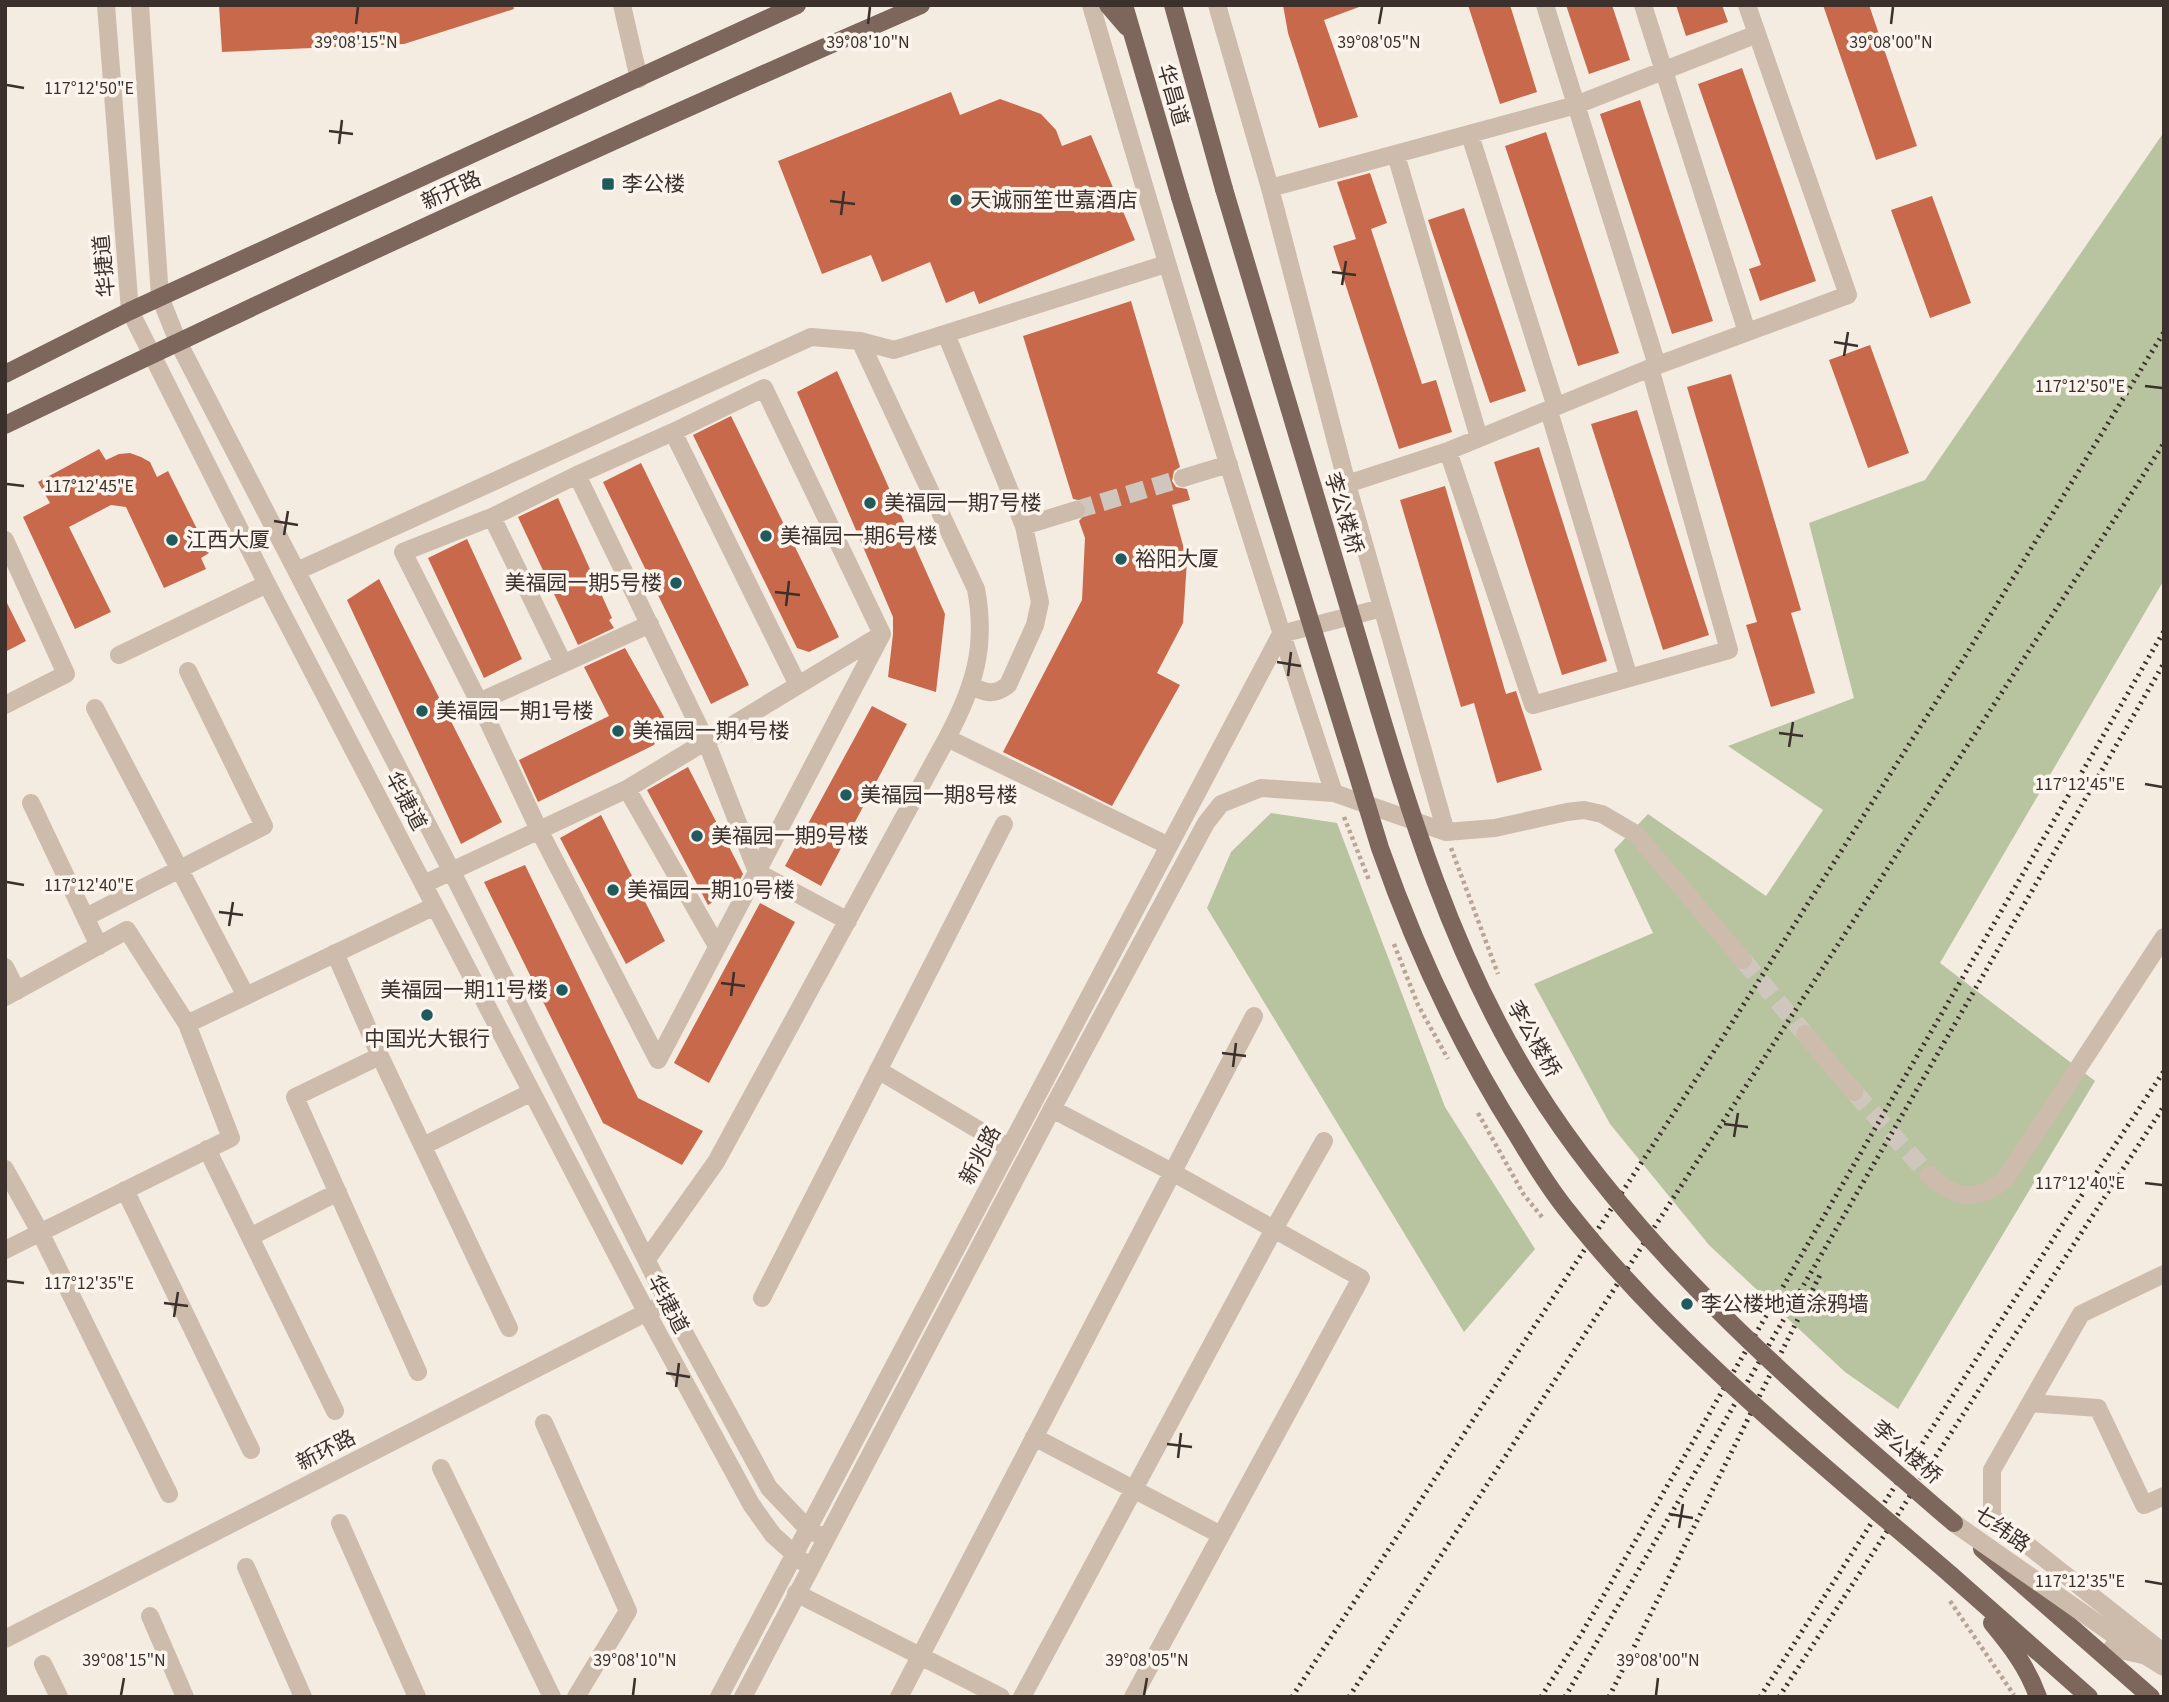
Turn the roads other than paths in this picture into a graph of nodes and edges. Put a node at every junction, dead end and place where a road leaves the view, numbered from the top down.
1 (106, 5) edge
2 (140, 5) edge
3 (622, 5) edge
4 (797, 5) edge
5 (921, 5) edge
6 (1091, 5) edge
7 (1108, 5) edge
8 (1124, 5) edge
9 (1131, 5) edge
10 (1217, 5) edge
11 (1545, 5) edge
12 (1643, 5) edge
13 (1746, 5) edge
14 (1174, 8) edge
15 (1131, 33) junction
16 (1757, 34) junction
17 (1663, 71) junction
18 (639, 79) junction
19 (1576, 105) junction
20 (1470, 135) junction
21 (1395, 155) junction
22 (1270, 188) junction
23 (1224, 189) joint
24 (1167, 264) junction
25 (160, 297) junction
26 (130, 311) junction
27 (1747, 332) junction
28 (946, 334) junction
29 (860, 341) junction
30 (177, 342) junction
31 (151, 355) junction
32 (1654, 367) junction
33 (5, 374) edge
34 (1552, 409) junction
35 (5, 425) edge
36 (673, 432) junction
37 (1479, 438) junction
38 (1448, 451) junction
39 (1229, 464) junction
40 (577, 475) junction
41 (1183, 478) tunnel mouth
42 (1347, 484) junction
43 (1076, 510) tunnel mouth
44 (492, 517) junction
45 (1024, 526) junction
46 (5, 540) edge
47 (297, 571) junction
48 (267, 583) junction
49 (1382, 608) junction
50 (650, 624) junction
51 (882, 634) junction
52 (1281, 634) junction
53 (119, 655) dead end
54 (563, 663) junction
55 (188, 670) dead end
56 (1629, 678) junction
57 (797, 685) junction
58 (971, 687) junction
59 (479, 702) junction
60 (5, 705) edge
61 (95, 708) dead end
62 (947, 738) junction
63 (706, 741) junction
64 (627, 789) junction
65 (1334, 793) junction
66 (31, 803) dead end
67 (1004, 824) dead end
68 (539, 830) junction
69 (1446, 832) junction
70 (1169, 846) junction
71 (180, 869) junction
72 (451, 870) junction
73 (757, 872) junction
74 (424, 884) junction
75 (435, 906) junction
76 (86, 918) junction
77 (848, 921) junction
78 (2164, 937) edge
79 (99, 946) junction
80 (717, 946) junction
81 (335, 953) junction
82 (1743, 960) tunnel mouth
83 (5, 967) edge
84 (11, 994) edge
85 (246, 996) junction
86 (1254, 1016) dead end
87 (187, 1024) junction
88 (1805, 1034) tunnel mouth
89 (380, 1056) junction
90 (878, 1070) junction
91 (532, 1092) junction
92 (1854, 1093) tunnel mouth
93 (1052, 1109) junction
94 (1324, 1141) dead end
95 (423, 1146) junction
96 (1009, 1148) junction
97 (207, 1149) junction
98 (5, 1169) edge
99 (1172, 1172) junction
100 (1928, 1175) tunnel mouth
101 (125, 1190) junction
102 (338, 1192) junction
103 (1274, 1229) junction
104 (40, 1232) junction
105 (250, 1237) junction
106 (5, 1250) edge
107 (646, 1259) junction
108 (2164, 1274) edge
109 (762, 1298) dead end
110 (667, 1301) junction
111 (647, 1313) junction
112 (509, 1328) dead end
113 (418, 1372) dead end
114 (2030, 1403) junction
115 (335, 1411) dead end
116 (544, 1423) dead end
117 (1034, 1437) junction
118 (251, 1450) dead end
119 (442, 1468) dead end
120 (1134, 1490) junction
121 (169, 1494) dead end
122 (2164, 1496) edge
123 (340, 1523) dead end
124 (1954, 1523) junction
125 (808, 1529) junction
126 (1221, 1535) junction
127 (825, 1538) junction
128 (794, 1555) junction
129 (246, 1567) dead end
130 (809, 1567) junction
131 (1951, 1575) junction
132 (796, 1593) junction
133 (150, 1616) dead end
134 (5, 1639) edge
135 (2112, 1648) dead end
136 (2164, 1653) edge
137 (920, 1655) junction
138 (2164, 1660) edge
139 (43, 1664) dead end
140 (2164, 1667) edge
141 (59, 1697) edge
142 (185, 1697) edge
143 (303, 1697) edge
144 (417, 1697) edge
145 (552, 1697) edge
146 (576, 1697) edge
147 (719, 1697) edge
148 (743, 1697) edge
149 (899, 1697) edge
150 (1001, 1697) edge
151 (1022, 1697) edge
152 (1133, 1697) edge
153 (2038, 1697) edge
154 (2089, 1697) edge
155 (2151, 1697) edge

1 - 26 street, 华捷道
2 - 25 street, 华捷道
3 - 18 street
4 - 18 main road, 新开路
5 - 30 main road, 新开路
6 - 24 street
7 - 15 main road
8 - 15 main road, 华昌道
9 - 15 main road
10 - 22 street
11 - 19 street
12 - 17 street
13 - 16 street
14 - 23 main road, 华昌道
15 - 131 main road, 华昌道, bridge
16 - 17 street
16 - 27 street
17 - 19 street
17 - 27 street
18 - 25 main road, 新开路
19 - 20 street
19 - 32 street
20 - 21 street
20 - 34 street
21 - 22 street
21 - 37 street
22 - 42 street
23 - 124 main road, 李公楼桥, bridge
24 - 28 street
24 - 39 street
25 - 26 main road, 新开路
25 - 30 street, 华捷道
26 - 31 street, 华捷道
26 - 33 main road, 新开路
27 - 32 street
28 - 29 street
28 - 45 street
29 - 47 street
29 - 58 street
30 - 31 main road, 新开路
30 - 47 street, 华捷道
31 - 35 main road, 新开路
31 - 48 street, 华捷道
32 - 34 street
32 - 56 street
34 - 37 street
34 - 56 street
36 - 40 street
36 - 51 street
36 - 57 street
37 - 38 street
38 - 42 street
38 - 56 street
39 - 41 street
39 - 52 street
40 - 44 street
40 - 50 street
42 - 49 street
43 - 45 street
44 - 54 street
44 - 59 street
45 - 58 street
46 - 60 street
47 - 72 street, 华捷道
48 - 53 street
48 - 74 street, 华捷道
49 - 52 street
49 - 69 street
50 - 54 street
50 - 63 street
51 - 57 street
51 - 73 street
52 - 65 street
52 - 70 street, 新兆路
54 - 59 street
55 - 71 street
57 - 63 street
58 - 62 street
59 - 68 street
61 - 71 street
62 - 70 street
62 - 77 street
63 - 64 street
63 - 73 street
64 - 68 street
64 - 80 street
65 - 69 street, 新兆路
65 - 93 street, 新兆路
66 - 76 street
67 - 90 street
68 - 72 street
68 - 80 street
69 - 82 street
70 - 96 street, 新兆路
71 - 76 street
71 - 85 street
72 - 74 street
72 - 107 street, 华捷道
73 - 77 street
73 - 80 street
74 - 75 street, 华捷道
75 - 81 street
75 - 91 street, 华捷道
76 - 79 street
77 - 107 street
78 - 100 street
79 - 84 street
79 - 87 street
81 - 85 street
81 - 89 street
83 - 84 street
85 - 87 street
86 - 99 street
87 - 97 street
88 - 92 street
89 - 95 street
89 - 102 street
90 - 96 street
90 - 109 street
91 - 95 street
91 - 111 street, 华捷道
93 - 99 street
93 - 127 street, 新兆路
94 - 103 street
95 - 112 street
96 - 125 street, 新兆路
97 - 101 street
97 - 105 street
98 - 104 street
99 - 103 street
99 - 117 street
101 - 104 street
101 - 118 street
102 - 105 street
102 - 113 street
103 - 120 street
103 - 126 street
104 - 106 street
104 - 121 street
105 - 115 street
107 - 110 street, 华捷道
108 - 114 street
110 - 111 street, 新环路
110 - 125 street, 华捷道
111 - 128 street, 华捷道
111 - 134 street, 新环路
114 - 122 street
114 - 136 street
116 - 146 street
117 - 120 street
117 - 137 street
119 - 145 street
120 - 126 street
120 - 151 street
123 - 144 street
124 - 140 street, 七纬路, bridge
124 - 155 main road, 李公楼桥, bridge
125 - 127 street, 华捷道
125 - 128 street, 新兆路
126 - 152 street
127 - 130 street, 新兆路
128 - 130 street, 华捷道
128 - 147 street, 新兆路
129 - 143 street
130 - 132 street, 新兆路
131 - 153 main road
131 - 154 main road
132 - 137 street
132 - 148 street, 新兆路
133 - 142 street
135 - 138 street
137 - 149 street
137 - 150 street
139 - 141 street

